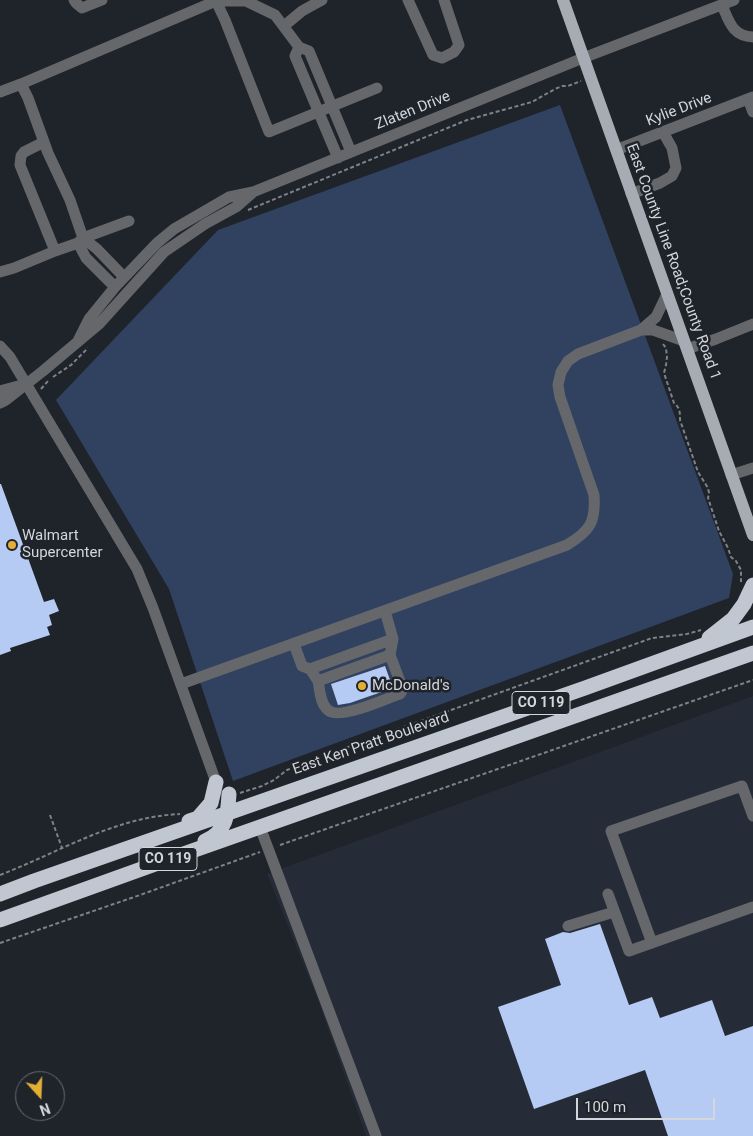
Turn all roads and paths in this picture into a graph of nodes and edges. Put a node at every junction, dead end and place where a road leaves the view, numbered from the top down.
1 (74, 0) edge
2 (102, 0) edge
3 (322, 0) edge
4 (408, 0) edge
5 (444, 0) edge
6 (563, 0) edge
7 (734, 0) edge
8 (216, 1) edge
9 (250, 1) edge
10 (722, 5) junction
11 (284, 26) junction
12 (753, 37) edge
13 (298, 47) junction
14 (583, 58) junction
15 (590, 76) junction
16 (21, 84) junction
17 (377, 88) dead end
18 (325, 90) junction
19 (0, 92) edge
20 (313, 96) junction
21 (751, 98) edge
22 (331, 106) junction
23 (319, 111) junction
24 (753, 112) edge
25 (663, 132) junction
26 (44, 142) junction
27 (616, 150) junction
28 (351, 152) junction
29 (338, 158) junction
30 (253, 192) junction
31 (631, 194) junction
32 (244, 212) dead end
33 (129, 221) dead end
34 (80, 241) junction
35 (55, 251) junction
36 (106, 258) junction
37 (97, 269) junction
38 (0, 272) edge
39 (124, 277) junction
40 (115, 287) junction
41 (667, 294) junction
42 (753, 324) edge
43 (641, 330) junction
44 (663, 342) dead end
45 (83, 344) junction
46 (685, 345) junction
47 (0, 346) edge
48 (26, 384) junction
49 (0, 391) edge
50 (32, 394) junction
51 (0, 403) edge
52 (753, 468) edge
53 (731, 475) junction
54 (753, 535) edge
55 (747, 585) edge
56 (385, 611) junction
57 (753, 627) edge
58 (704, 629) dead end
59 (393, 639) junction
60 (294, 644) junction
61 (694, 648) junction
62 (753, 654) edge
63 (390, 655) junction
64 (310, 669) junction
65 (753, 680) edge
66 (318, 681) junction
67 (181, 684) junction
68 (328, 778) junction
69 (216, 782) junction
70 (234, 794) junction
71 (228, 813) junction
72 (187, 814) dead end
73 (50, 815) dead end
74 (753, 816) edge
75 (260, 827) junction
76 (280, 845) dead end
77 (62, 848) junction
78 (119, 851) junction
79 (262, 851) dead end
80 (0, 875) edge
81 (0, 894) edge
82 (608, 894) dead end
83 (753, 907) edge
84 (614, 912) junction
85 (0, 916) edge
86 (0, 920) edge
87 (568, 926) dead end
88 (0, 943) edge
89 (652, 943) junction
90 (376, 1136) edge

1 - 2 street
3 - 11 street
4 - 5 street
6 - 14 main road, East County Line Road;County Road 1
7 - 10 street, Zlaten Drive
8 - 9 street
8 - 16 street
8 - 23 street
9 - 11 street
10 - 12 street
10 - 14 street, Zlaten Drive
11 - 13 street
13 - 18 street
13 - 20 street
14 - 15 main road, East County Line Road;County Road 1
14 - 28 street, Zlaten Drive
15 - 27 main road, East County Line Road;County Road 1
15 - 32 path
16 - 19 street
16 - 26 street
17 - 22 street
18 - 20 street
18 - 22 street
20 - 23 street
21 - 24 street
21 - 25 street, Kylie Drive
22 - 23 street
22 - 28 street
23 - 29 street
25 - 27 street, Kylie Drive
25 - 31 street
26 - 34 street
26 - 35 street
27 - 31 main road, East County Line Road;County Road 1
28 - 29 street, Zlaten Drive
29 - 30 street, Zlaten Drive
30 - 39 street, Zlaten Drive
30 - 45 street, Zlaten Drive
31 - 41 main road, East County Line Road;County Road 1
33 - 34 street
34 - 35 street
34 - 36 street
34 - 37 street
35 - 38 street
36 - 37 street
36 - 39 street
37 - 40 street
39 - 40 street, Zlaten Drive
40 - 45 street, Zlaten Drive
41 - 43 street
41 - 46 main road, East County Line Road;County Road 1
42 - 46 street
43 - 46 street
43 - 56 street
44 - 55 path
45 - 48 street, Zlaten Drive
45 - 50 path
46 - 53 main road, East County Line Road;County Road 1
47 - 48 street
48 - 49 street, Zlaten Drive
48 - 50 street
48 - 51 street, Zlaten Drive
50 - 67 street
52 - 53 street
53 - 54 main road, East County Line Road;County Road 1
55 - 61 highway
56 - 59 street
56 - 60 street
57 - 61 highway, East Ken Pratt Boulevard / CO 119
58 - 70 path
59 - 63 street
59 - 64 street
60 - 64 street
60 - 67 street
61 - 68 highway, East Ken Pratt Boulevard / CO 119
62 - 75 highway, CO 119
63 - 66 street
63 - 66 street
64 - 66 street
65 - 76 path
67 - 69 street
68 - 70 highway
68 - 71 highway, East Ken Pratt Boulevard / CO 119
69 - 70 highway
69 - 78 highway
70 - 71 highway
71 - 78 highway, East Ken Pratt Boulevard / CO 119
71 - 85 highway
72 - 77 path
73 - 77 path
74 - 89 street
75 - 86 highway, CO 119
75 - 90 street
77 - 80 path
78 - 81 highway, East Ken Pratt Boulevard / CO 119
79 - 88 path
82 - 84 street
83 - 89 street
84 - 87 street
84 - 89 street

